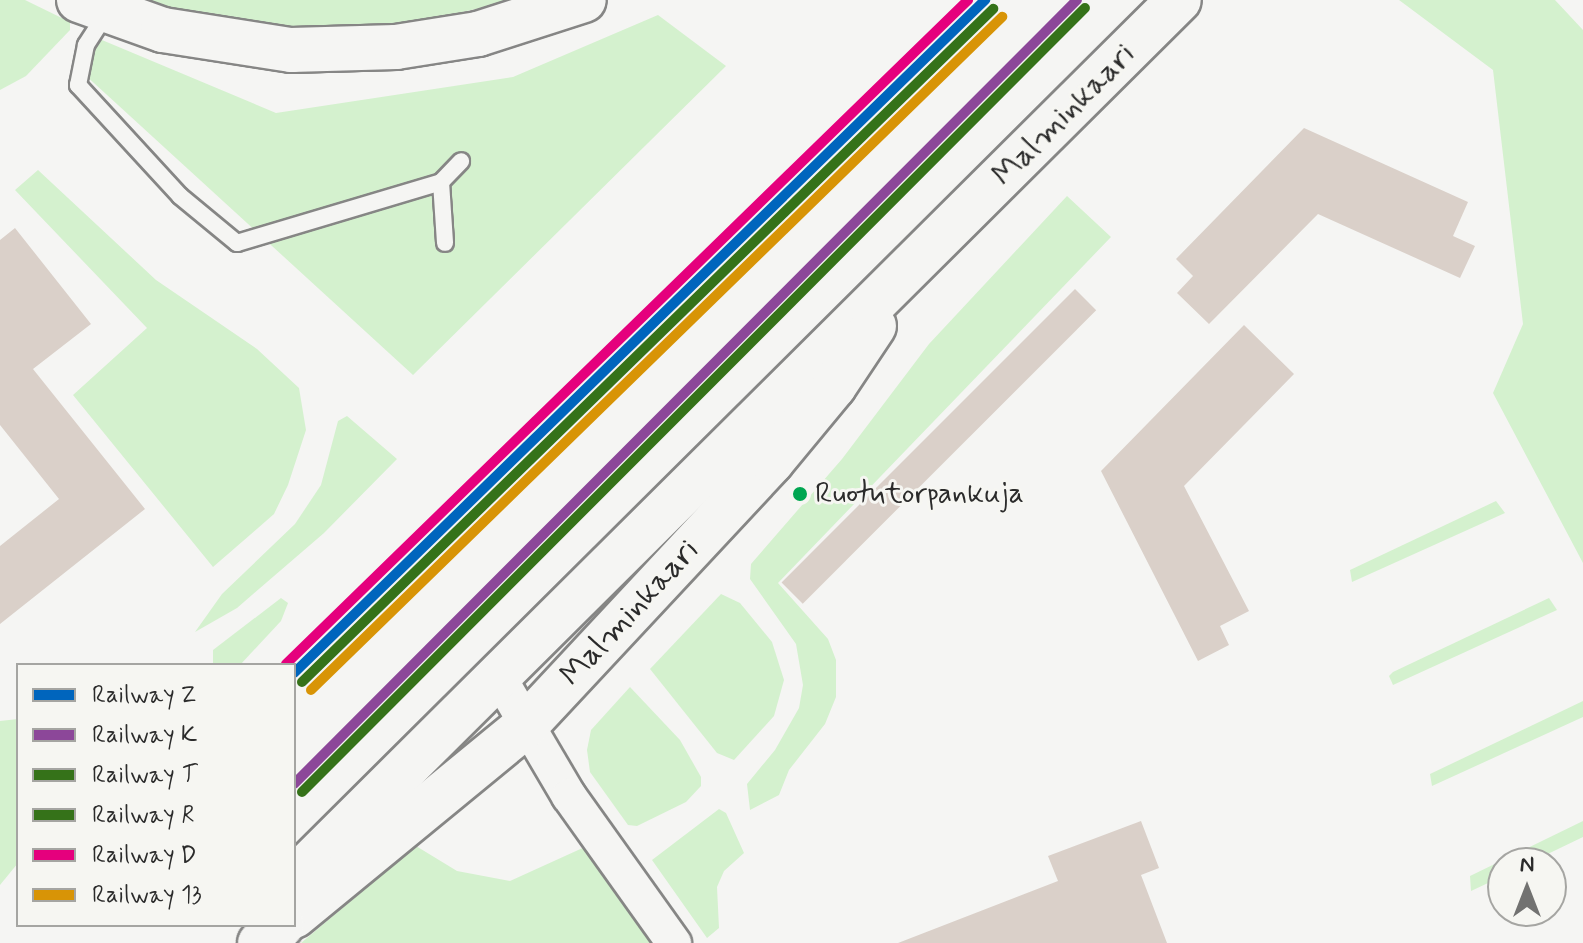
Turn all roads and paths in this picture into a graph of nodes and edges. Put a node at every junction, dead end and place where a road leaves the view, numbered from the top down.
1 (584, 0) edge
2 (1179, 0) edge
3 (93, 6) edge
4 (461, 161) dead end
5 (441, 182) junction
6 (445, 243) dead end
7 (916, 264) junction
8 (500, 679) junction
9 (525, 726) junction
10 (296, 877) edge
11 (296, 914) edge
12 (253, 927) edge
13 (280, 927) edge
14 (241, 943) edge
15 (260, 943) edge
16 (674, 943) edge

1 - 3 main road
2 - 7 main road, Malminkaari
3 - 5 lane
4 - 5 lane
5 - 6 lane
7 - 8 main road, Malminkaari
7 - 9 main road, Malminkaari
8 - 9 street
8 - 10 main road, Malminkaari
9 - 11 main road, Malminkaari
9 - 16 street
12 - 14 main road
13 - 15 main road

